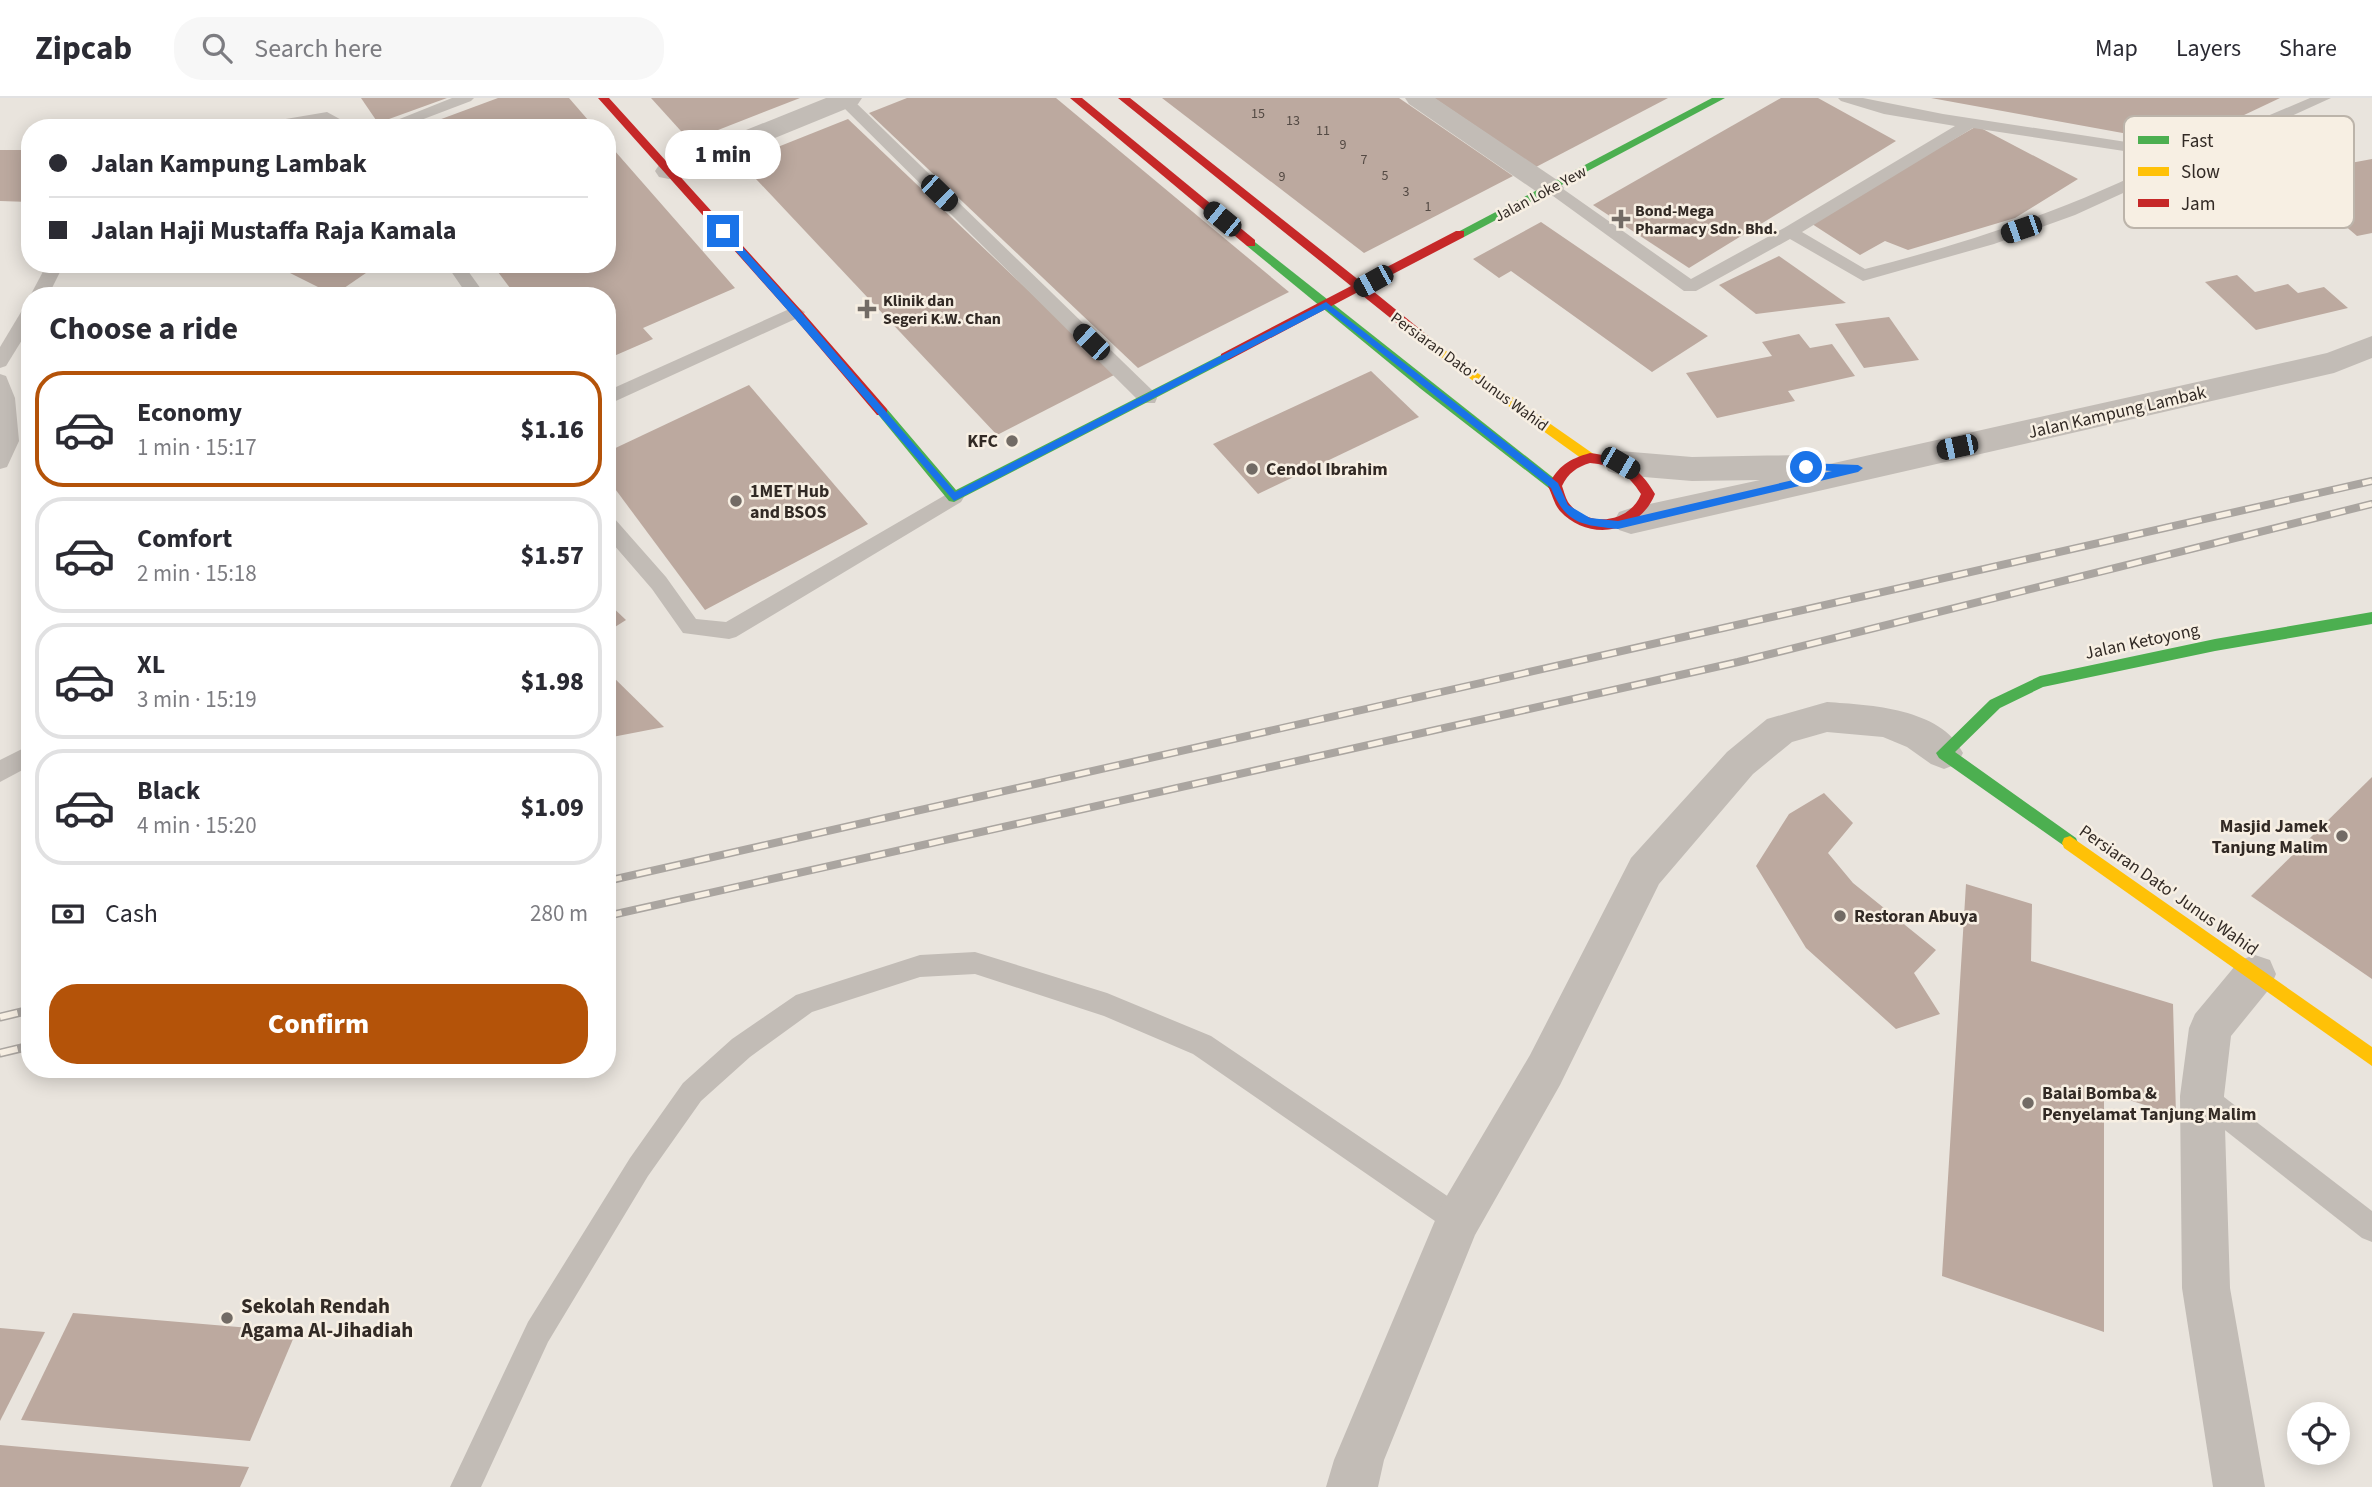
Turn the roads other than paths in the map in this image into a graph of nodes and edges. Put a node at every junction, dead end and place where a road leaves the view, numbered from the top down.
1 (466, 98) edge
2 (603, 98) edge
3 (1074, 98) edge
4 (1123, 98) edge
5 (1418, 98) edge
6 (1846, 98) edge
7 (2323, 98) edge
8 (845, 99) edge
9 (1717, 99) edge
10 (2281, 116) edge
11 (409, 119) edge
12 (1973, 122) junction
13 (2124, 146) edge
14 (669, 171) junction
15 (1550, 188) junction
16 (2124, 189) edge
17 (1790, 232) junction
18 (1360, 288) junction
19 (1326, 305) junction
20 (796, 312) junction
21 (21, 326) edge
22 (2372, 346) edge
23 (0, 362) edge
24 (0, 380) edge
25 (616, 395) edge
26 (1148, 398) junction
27 (1605, 461) junction
28 (0, 463) edge
29 (1858, 468) junction
30 (1555, 486) junction
31 (954, 497) junction
32 (1631, 521) junction
33 (616, 533) edge
34 (2372, 618) edge
35 (1944, 753) junction
36 (21, 759) edge
37 (0, 772) edge
38 (2255, 974) junction
39 (2372, 1057) edge
40 (2202, 1096) junction
41 (1458, 1220) junction
42 (2372, 1228) edge
43 (465, 1487) edge
44 (1352, 1487) edge
45 (2239, 1487) edge

1 - 11 lane
2 - 14 street
3 - 19 street, Persiaran Dato' Junus Wahid
4 - 18 street, Persiaran Dato' Junus Wahid
5 - 15 street
6 - 12 lane
7 - 10 lane
8 - 14 street
8 - 26 lane
9 - 15 street, Jalan Loke Yew
12 - 13 lane
12 - 17 lane
14 - 20 street
15 - 17 lane
15 - 18 street, Jalan Loke Yew
16 - 17 lane
18 - 19 street, Jalan Loke Yew
18 - 27 street, Persiaran Dato' Junus Wahid
19 - 26 street, Jalan Loke Yew
19 - 30 street, Persiaran Dato' Junus Wahid
20 - 25 lane
20 - 31 street
21 - 23 lane
22 - 29 street, Jalan Kampung Lambak
24 - 28 lane
26 - 31 street, Jalan Loke Yew
27 - 29 street, Jalan Kampung Lambak
27 - 30 street
27 - 32 street
29 - 32 street, Jalan Kampung Lambak
30 - 32 street
31 - 33 lane
34 - 35 street, Jalan Ketoyong
35 - 38 street, Persiaran Dato' Junus Wahid
35 - 41 street
36 - 37 lane
38 - 39 street, Persiaran Dato' Junus Wahid
38 - 40 street
40 - 42 lane
40 - 45 street
41 - 43 lane
41 - 44 street

